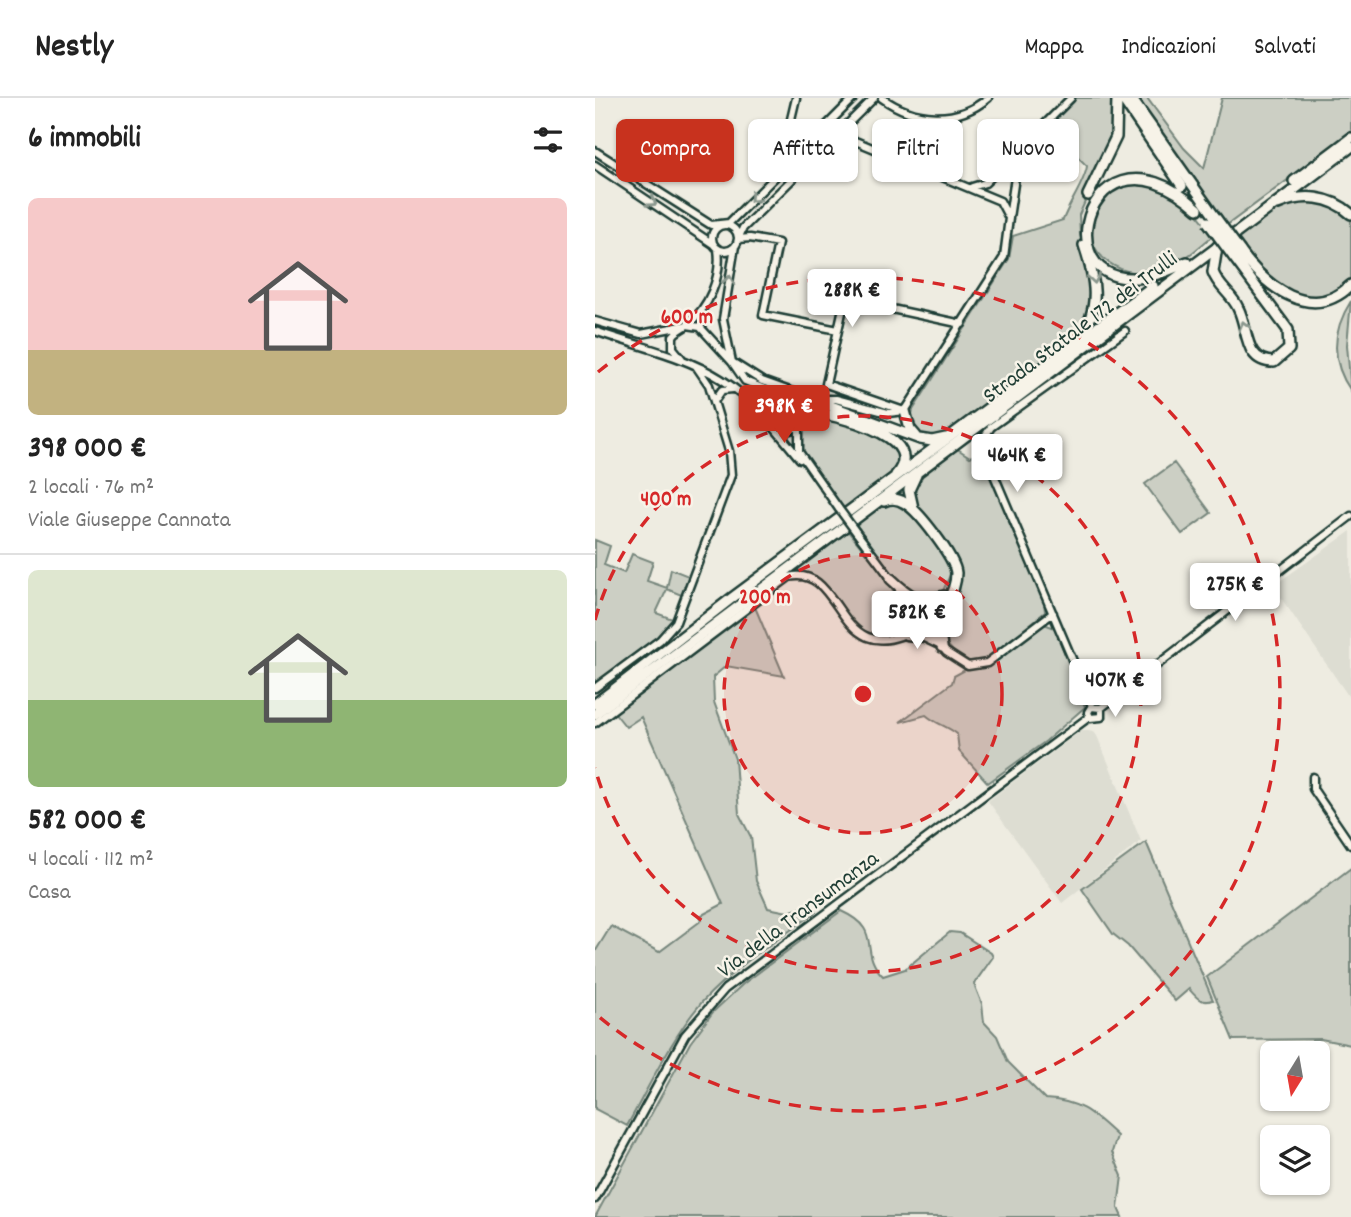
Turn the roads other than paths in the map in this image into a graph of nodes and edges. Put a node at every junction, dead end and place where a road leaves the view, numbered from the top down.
1 (796, 98) edge
2 (854, 98) edge
3 (874, 98) edge
4 (882, 98) edge
5 (988, 98) edge
6 (1070, 98) edge
7 (1120, 98) edge
8 (1131, 98) edge
9 (791, 119) edge
10 (833, 119) edge
11 (852, 119) edge
12 (1049, 119) edge
13 (1351, 138) edge
14 (858, 141) edge
15 (1351, 147) edge
16 (595, 152) edge
17 (595, 165) edge
18 (770, 182) edge
19 (789, 182) edge
20 (986, 182) edge
21 (1014, 182) edge
22 (972, 187) junction
23 (1198, 209) junction
24 (1262, 213) junction
25 (1351, 214) edge
26 (1009, 218) junction
27 (1212, 220) junction
28 (721, 226) junction
29 (736, 243) junction
30 (1217, 245) junction
31 (716, 246) junction
32 (1237, 254) junction
33 (1187, 262) junction
34 (1351, 285) edge
35 (595, 321) edge
36 (962, 324) junction
37 (687, 325) junction
38 (838, 330) junction
39 (595, 331) edge
40 (1125, 331) dead end
41 (1072, 347) junction
42 (684, 361) junction
43 (732, 362) junction
44 (695, 366) junction
45 (734, 389) junction
46 (812, 399) junction
47 (716, 405) junction
48 (905, 411) junction
49 (770, 424) junction
50 (800, 425) junction
51 (954, 435) junction
52 (920, 439) junction
53 (806, 466) junction
54 (922, 468) junction
55 (886, 487) junction
56 (873, 506) junction
57 (914, 510) junction
58 (1351, 516) edge
59 (894, 582) junction
60 (947, 593) junction
61 (943, 607) junction
62 (1053, 613) junction
63 (922, 621) junction
64 (895, 636) junction
65 (942, 647) junction
66 (595, 688) edge
67 (595, 704) edge
68 (1092, 706) junction
69 (1101, 708) junction
70 (595, 714) edge
71 (1089, 717) junction
72 (595, 723) edge
73 (1313, 777) dead end
74 (1351, 845) edge
75 (595, 1199) edge

1 - 9 street
2 - 10 street
3 - 11 street
4 - 5 street
6 - 12 street
7 - 23 highway
7 -> 41 highway
8 - 27 highway
13 - 33 highway, Strada Statale 172 dei Trulli
14 - 22 street
15 - 24 highway, Strada Statale 172 dei Trulli
16 - 28 street
17 -> 31 street
18 -> 28 street
19 - 29 street
20 - 22 street
21 - 26 street
22 - 26 street
23 - 27 highway
23 - 33 highway
24 - 25 highway
24 - 30 highway, Strada Statale 172 dei Trulli
26 - 36 street
27 - 32 highway, bridge
28 - 29 street
28 - 31 street
29 - 31 street
29 - 38 street
43 -> 29 street
32 -> 30 highway
30 - 54 highway, Strada Statale 172 dei Trulli
31 - 37 street
32 - 34 highway
33 - 41 highway, Strada Statale 172 dei Trulli
35 - 37 street
36 - 38 street
36 - 48 street
37 - 42 street
37 - 43 street
38 - 48 street
39 - 42 street
40 - 62 street
41 - 51 highway, Strada Statale 172 dei Trulli
42 - 44 street
43 - 46 street
43 - 50 street
44 - 45 street
44 - 47 street
45 - 47 street
45 - 49 street
46 - 48 street
46 - 52 highway
47 - 66 street
48 - 52 highway
49 - 50 street
49 - 53 street
50 - 53 street
50 - 55 highway
51 - 52 highway
51 - 55 highway, Strada Statale 172 dei Trulli
53 - 59 street, bridge
54 - 56 highway, Strada Statale 172 dei Trulli
54 - 57 highway
55 - 67 highway, Strada Statale 172 dei Trulli
56 - 57 highway
56 - 70 highway, Strada Statale 172 dei Trulli
57 - 60 highway
58 - 69 street
59 - 60 highway
59 - 63 street
59 - 64 street
60 - 61 highway
60 - 63 highway
61 - 63 highway
61 - 65 highway
62 - 65 street
62 - 68 street
63 - 64 street
63 - 65 street
64 - 65 street
64 - 72 street
68 - 69 street
68 - 71 street
69 - 71 street
71 - 75 street, Via della Transumanza
73 - 74 street

